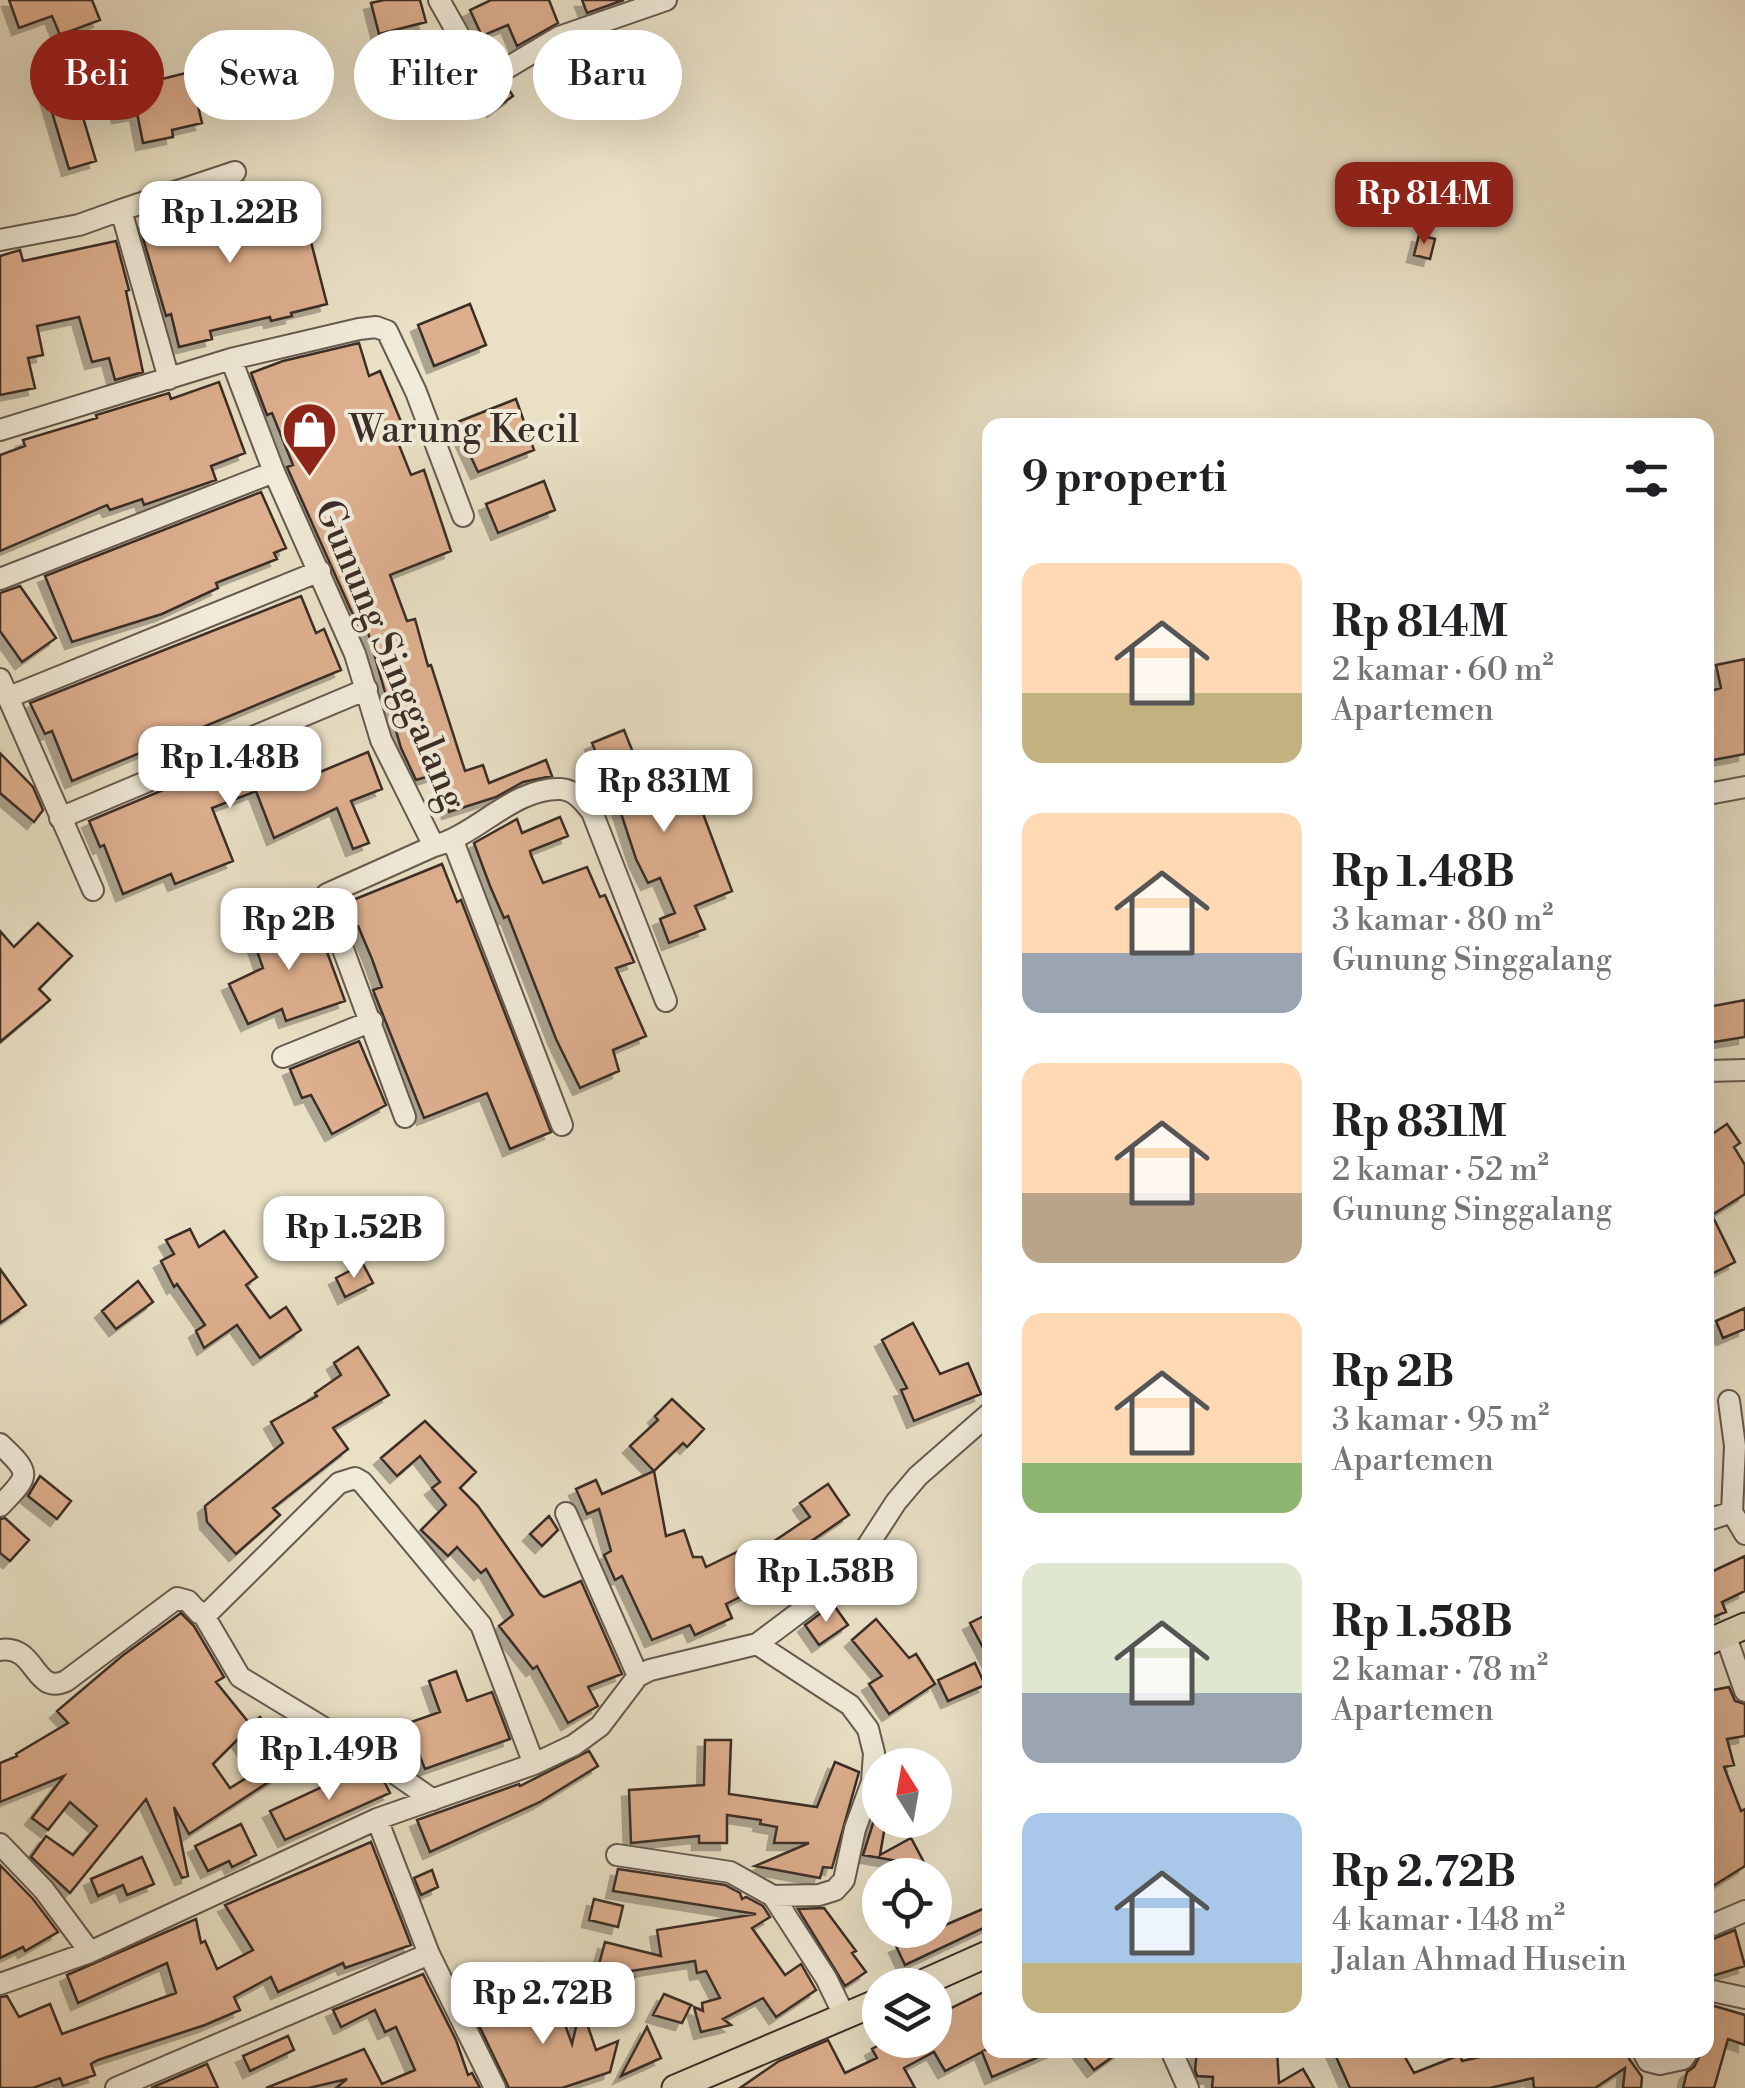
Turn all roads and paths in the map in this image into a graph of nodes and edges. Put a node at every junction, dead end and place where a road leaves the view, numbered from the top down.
1 (438, 0) edge
2 (666, 0) edge
3 (235, 172) dead end
4 (120, 210) junction
5 (0, 240) edge
6 (231, 359) junction
7 (169, 379) junction
8 (0, 430) edge
9 (274, 472) junction
10 (462, 516) dead end
11 (320, 571) junction
12 (0, 579) edge
13 (5, 688) edge
14 (367, 689) junction
15 (1745, 787) edge
16 (1714, 793) edge
17 (60, 818) junction
18 (444, 843) junction
19 (93, 890) dead end
20 (666, 1001) dead end
21 (372, 1021) junction
22 (283, 1056) dead end
23 (1714, 1070) edge
24 (1745, 1070) edge
25 (404, 1117) dead end
26 (562, 1125) dead end
27 (1729, 1401) dead end
28 (982, 1420) edge
29 (0, 1444) edge
30 (0, 1506) edge
31 (1732, 1512) junction
32 (566, 1513) dead end
33 (1714, 1518) edge
34 (1745, 1534) edge
35 (202, 1614) junction
36 (1726, 1634) edge
37 (757, 1644) junction
38 (0, 1650) edge
39 (638, 1676) junction
40 (1745, 1690) edge
41 (534, 1764) junction
42 (433, 1800) junction
43 (377, 1819) junction
44 (0, 1844) edge
45 (617, 1854) dead end
46 (773, 1896) junction
47 (1745, 1911) edge
48 (1714, 1924) edge
49 (90, 1952) junction
50 (430, 1954) junction
51 (982, 1957) edge
52 (952, 1970) edge
53 (0, 1984) edge
54 (1714, 1991) edge
55 (1745, 1998) edge
56 (862, 2010) edge
57 (845, 2017) junction
58 (1175, 2058) edge
59 (1647, 2058) edge
60 (1683, 2058) edge
61 (116, 2088) edge
62 (495, 2088) edge
63 (675, 2088) edge
64 (1188, 2088) edge

1 - 2 street
3 - 4 street
4 - 5 street
4 - 7 street
6 - 7 street
6 - 9 street, Gunung Singgalang
6 - 10 street
7 - 8 street
9 - 11 street, Gunung Singgalang
9 - 12 street
11 - 13 street
11 - 14 street, Gunung Singgalang
13 - 17 street
14 - 17 street
14 - 18 street, Gunung Singgalang
15 - 16 street
17 - 19 street
18 - 20 street, Gunung Singgalang
18 - 21 street
18 - 26 street
21 - 22 street
21 - 25 street
23 - 24 street
27 - 31 street
28 - 37 street
29 - 30 street
31 - 33 street
31 - 34 street
32 - 39 street
35 - 38 street
35 - 41 street
35 - 42 street
36 - 40 street
37 - 39 street
37 - 46 street
39 - 41 street
41 - 42 street
42 - 43 street
43 - 49 street
43 - 50 street
44 - 49 street
45 - 46 street
46 - 57 street
47 - 48 street
49 - 53 street
50 - 61 street
50 - 62 street
51 - 52 main road
54 - 55 street
56 - 57 main road
57 - 63 main road
58 - 64 street
59 - 60 street

